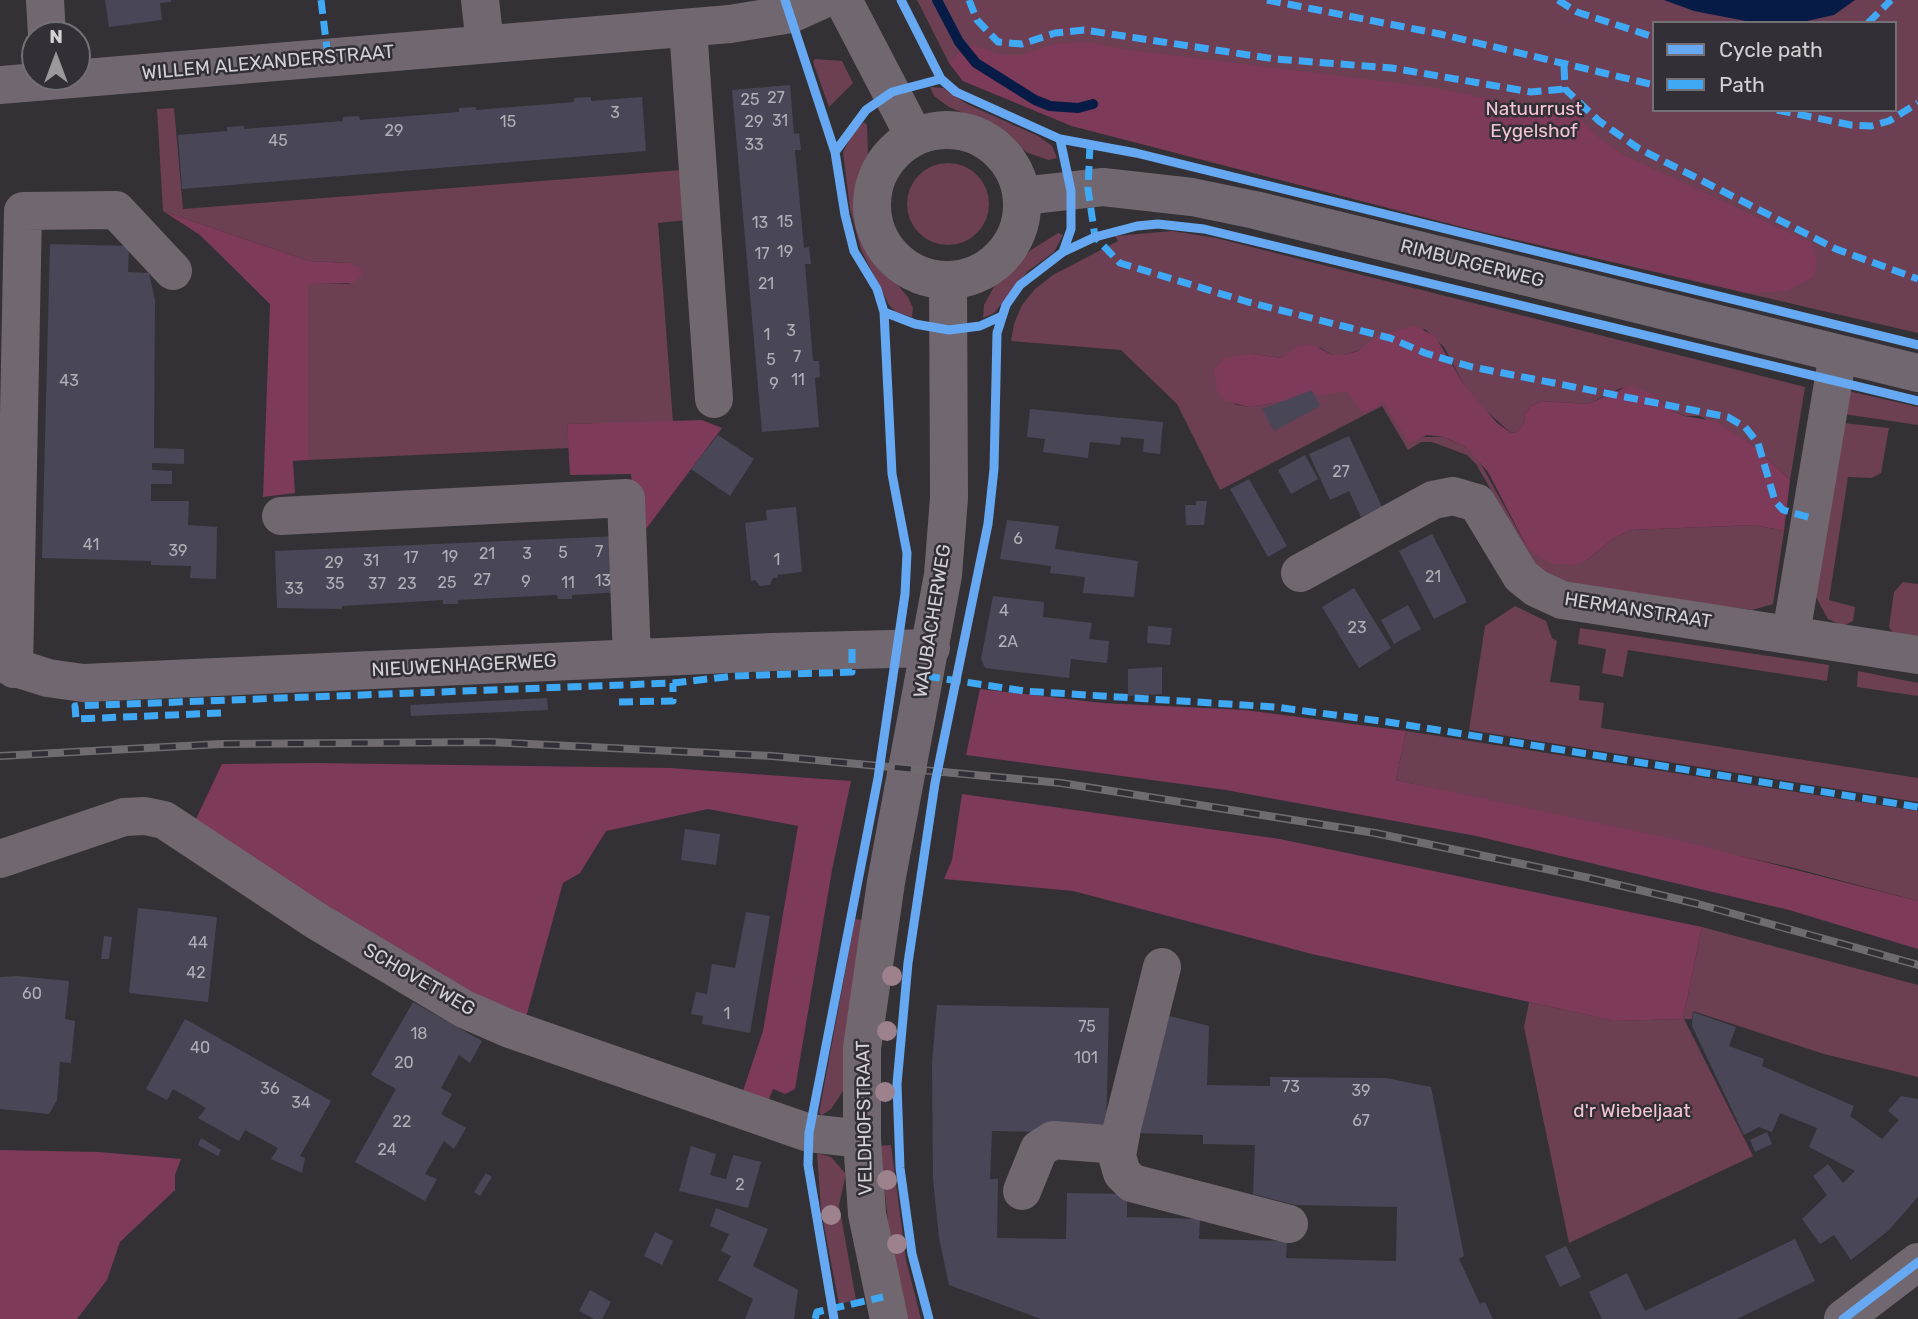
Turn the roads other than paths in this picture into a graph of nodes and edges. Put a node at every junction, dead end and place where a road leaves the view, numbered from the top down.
1 (45, 0) edge
2 (480, 0) edge
3 (822, 0) edge
4 (842, 0) edge
5 (46, 21) edge
6 (688, 28) junction
7 (485, 44) junction
8 (91, 76) edge
9 (21, 83) edge
10 (0, 85) edge
11 (914, 136) junction
12 (1022, 196) junction
13 (173, 271) dead end
14 (948, 280) junction
15 (1838, 354) junction
16 (1918, 373) edge
17 (714, 399) dead end
18 (281, 516) dead end
19 (1300, 573) dead end
20 (1791, 634) junction
21 (931, 648) junction
22 (1918, 655) edge
23 (632, 658) junction
24 (7, 666) edge
25 (0, 859) edge
26 (873, 958) joint
27 (1162, 967) dead end
28 (862, 1139) junction
29 (1119, 1145) junction
30 (1022, 1191) dead end
31 (1289, 1224) dead end
32 (1918, 1262) edge
33 (889, 1319) edge
34 (1843, 1319) edge

1 - 5 street
2 - 7 street
3 - 6 street, WILLEM ALEXANDERSTRAAT
4 - 11 street
6 - 7 street, WILLEM ALEXANDERSTRAAT
6 - 17 street
7 - 8 street, WILLEM ALEXANDERSTRAAT
9 - 10 street, WILLEM ALEXANDERSTRAAT
11 - 12 street
11 - 14 street
12 - 14 street
12 - 15 street, RIMBURGERWEG
13 - 24 street
14 - 21 street, WAUBACHERWEG
15 - 16 street, RIMBURGERWEG
15 - 20 street
18 - 23 street
19 - 20 street, HERMANSTRAAT
20 - 22 street, HERMANSTRAAT
21 - 23 street, NIEUWENHAGERWEG
21 - 26 street, WAUBACHERWEG
23 - 24 street, NIEUWENHAGERWEG
25 - 28 street, SCHOVETWEG
26 - 28 street, VELDHOFSTRAAT
27 - 29 street
28 - 33 street, VELDHOFSTRAAT
29 - 30 street
29 - 31 street
32 - 34 street

